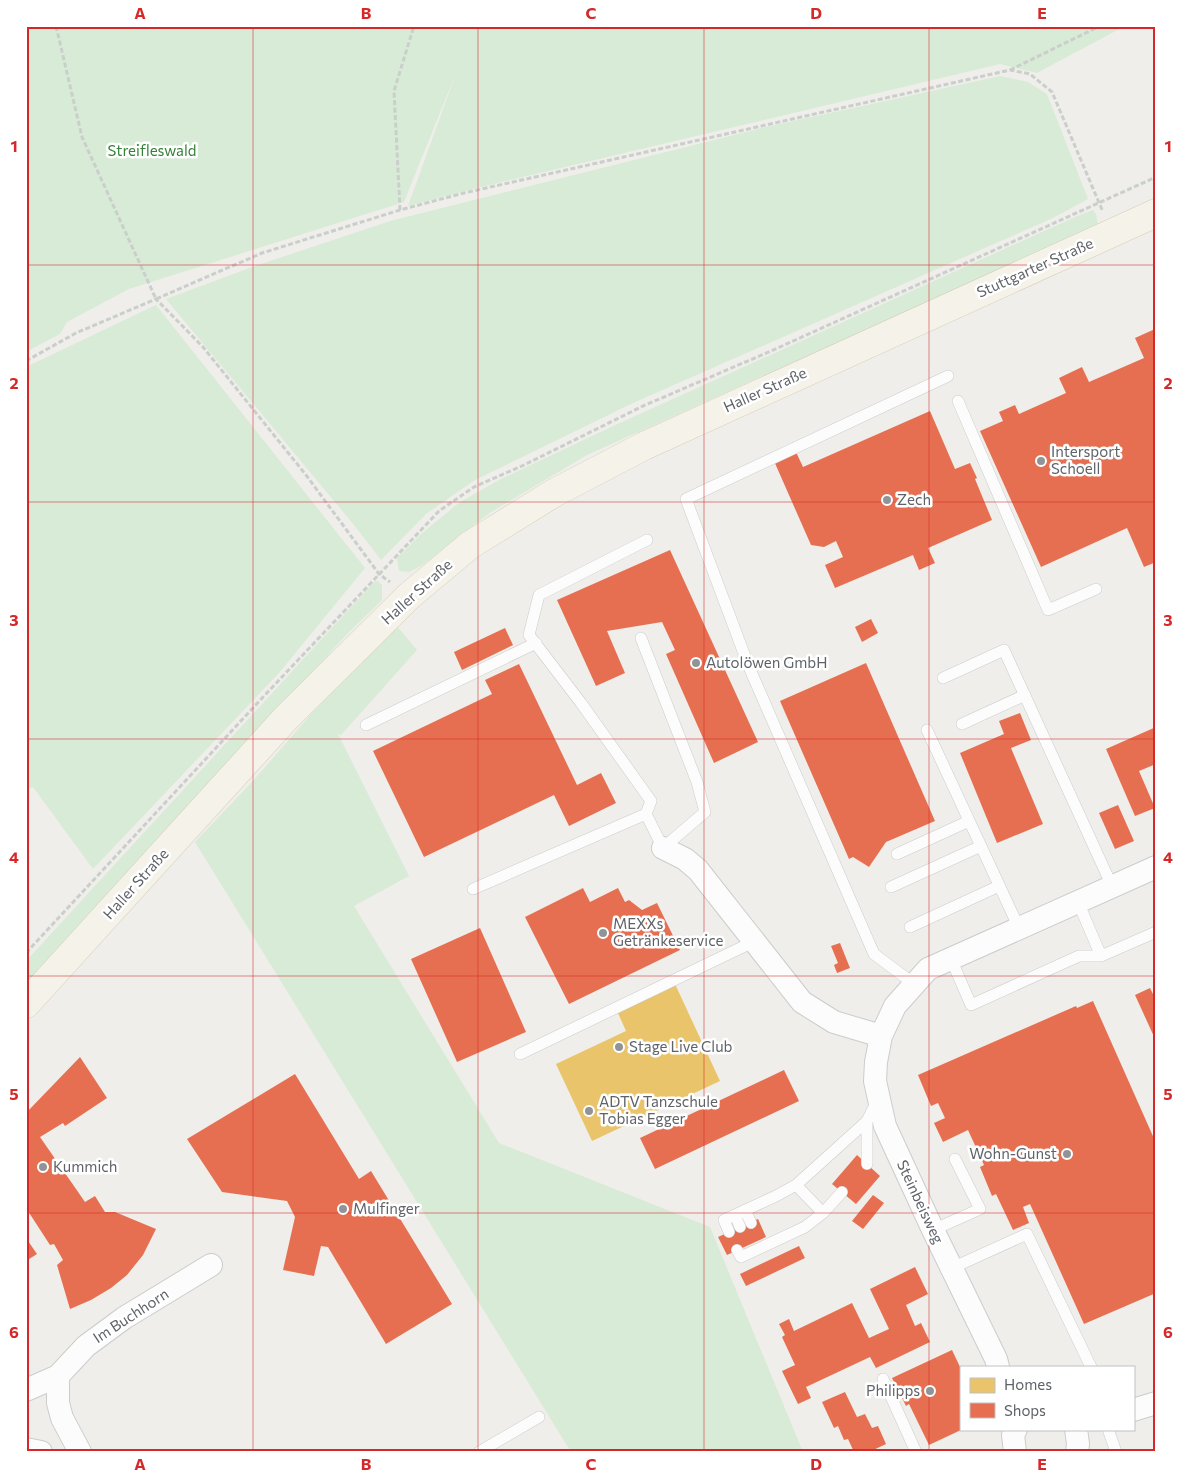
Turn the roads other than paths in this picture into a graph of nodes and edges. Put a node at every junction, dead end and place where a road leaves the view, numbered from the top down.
1 (1156, 213) edge
2 (914, 323) joint
3 (948, 376) dead end
4 (958, 401) dead end
5 (647, 540) dead end
6 (1096, 589) dead end
7 (641, 638) dead end
8 (536, 643) junction
9 (943, 678) dead end
10 (1025, 696) junction
11 (962, 724) dead end
12 (366, 725) dead end
13 (927, 730) dead end
14 (646, 814) junction
15 (969, 821) junction
16 (981, 846) junction
17 (663, 848) junction
18 (897, 854) dead end
19 (1156, 867) edge
20 (999, 886) junction
21 (1112, 886) junction
22 (891, 887) dead end
23 (473, 889) dead end
24 (1078, 902) junction
25 (910, 927) dead end
26 (1019, 928) junction
27 (1156, 932) edge
28 (753, 942) junction
29 (1101, 956) junction
30 (951, 959) junction
31 (914, 984) junction
32 (26, 1004) edge
33 (881, 1036) junction
34 (520, 1054) dead end
35 (878, 1099) junction
36 (867, 1121) junction
37 (955, 1159) dead end
38 (867, 1164) dead end
39 (796, 1185) junction
40 (842, 1192) dead end
41 (740, 1213) junction
42 (823, 1213) junction
43 (746, 1225) dead end
44 (933, 1230) junction
45 (729, 1232) dead end
46 (751, 1247) dead end
47 (211, 1265) dead end
48 (952, 1268) junction
49 (1000, 1364) edge
50 (1091, 1366) edge
51 (58, 1376) junction
52 (883, 1379) dead end
53 (26, 1390) edge
54 (1156, 1403) edge
55 (1134, 1410) edge
56 (539, 1417) dead end
57 (1016, 1430) edge
58 (1076, 1430) edge
59 (1108, 1430) edge
60 (26, 1448) edge
61 (41, 1452) edge
62 (80, 1452) edge
63 (479, 1452) edge
64 (916, 1452) edge
65 (1015, 1452) edge
66 (1076, 1452) edge
67 (1116, 1452) edge

1 - 2 main road, Stuttgarter Straße
2 - 32 main road, Haller Straße
3 - 31 lane
4 - 6 lane
5 - 8 lane
7 - 17 lane
8 - 12 lane
8 - 14 lane
9 - 10 lane
10 - 11 lane
10 - 21 lane
13 - 15 lane
14 - 17 lane
14 - 23 lane
15 - 16 lane
15 - 18 lane
16 - 20 lane
16 - 22 lane
17 - 28 street
19 - 21 street, Steinbeisweg
20 - 25 lane
20 - 26 lane
21 - 24 street, Steinbeisweg
24 - 26 street, Steinbeisweg
24 - 29 lane
26 - 30 street, Steinbeisweg
27 - 29 lane
28 - 33 street
28 - 34 lane
29 - 30 lane
30 - 31 street, Steinbeisweg
31 - 33 street, Steinbeisweg
33 - 35 street, Steinbeisweg
35 - 36 lane
35 - 44 street, Steinbeisweg
36 - 38 lane
36 - 39 lane
37 - 44 lane
39 - 41 lane
39 - 42 lane
40 - 42 lane
41 - 43 lane
41 - 45 lane
42 - 46 lane
44 - 48 street, Steinbeisweg
47 - 51 street, Im Buchhorn
48 - 49 street, Steinbeisweg
48 - 50 lane
51 - 53 street, Im Buchhorn
51 - 62 street
52 - 64 lane
54 - 55 street
56 - 63 lane
57 - 65 street
58 - 66 street
59 - 67 lane
60 - 61 street

